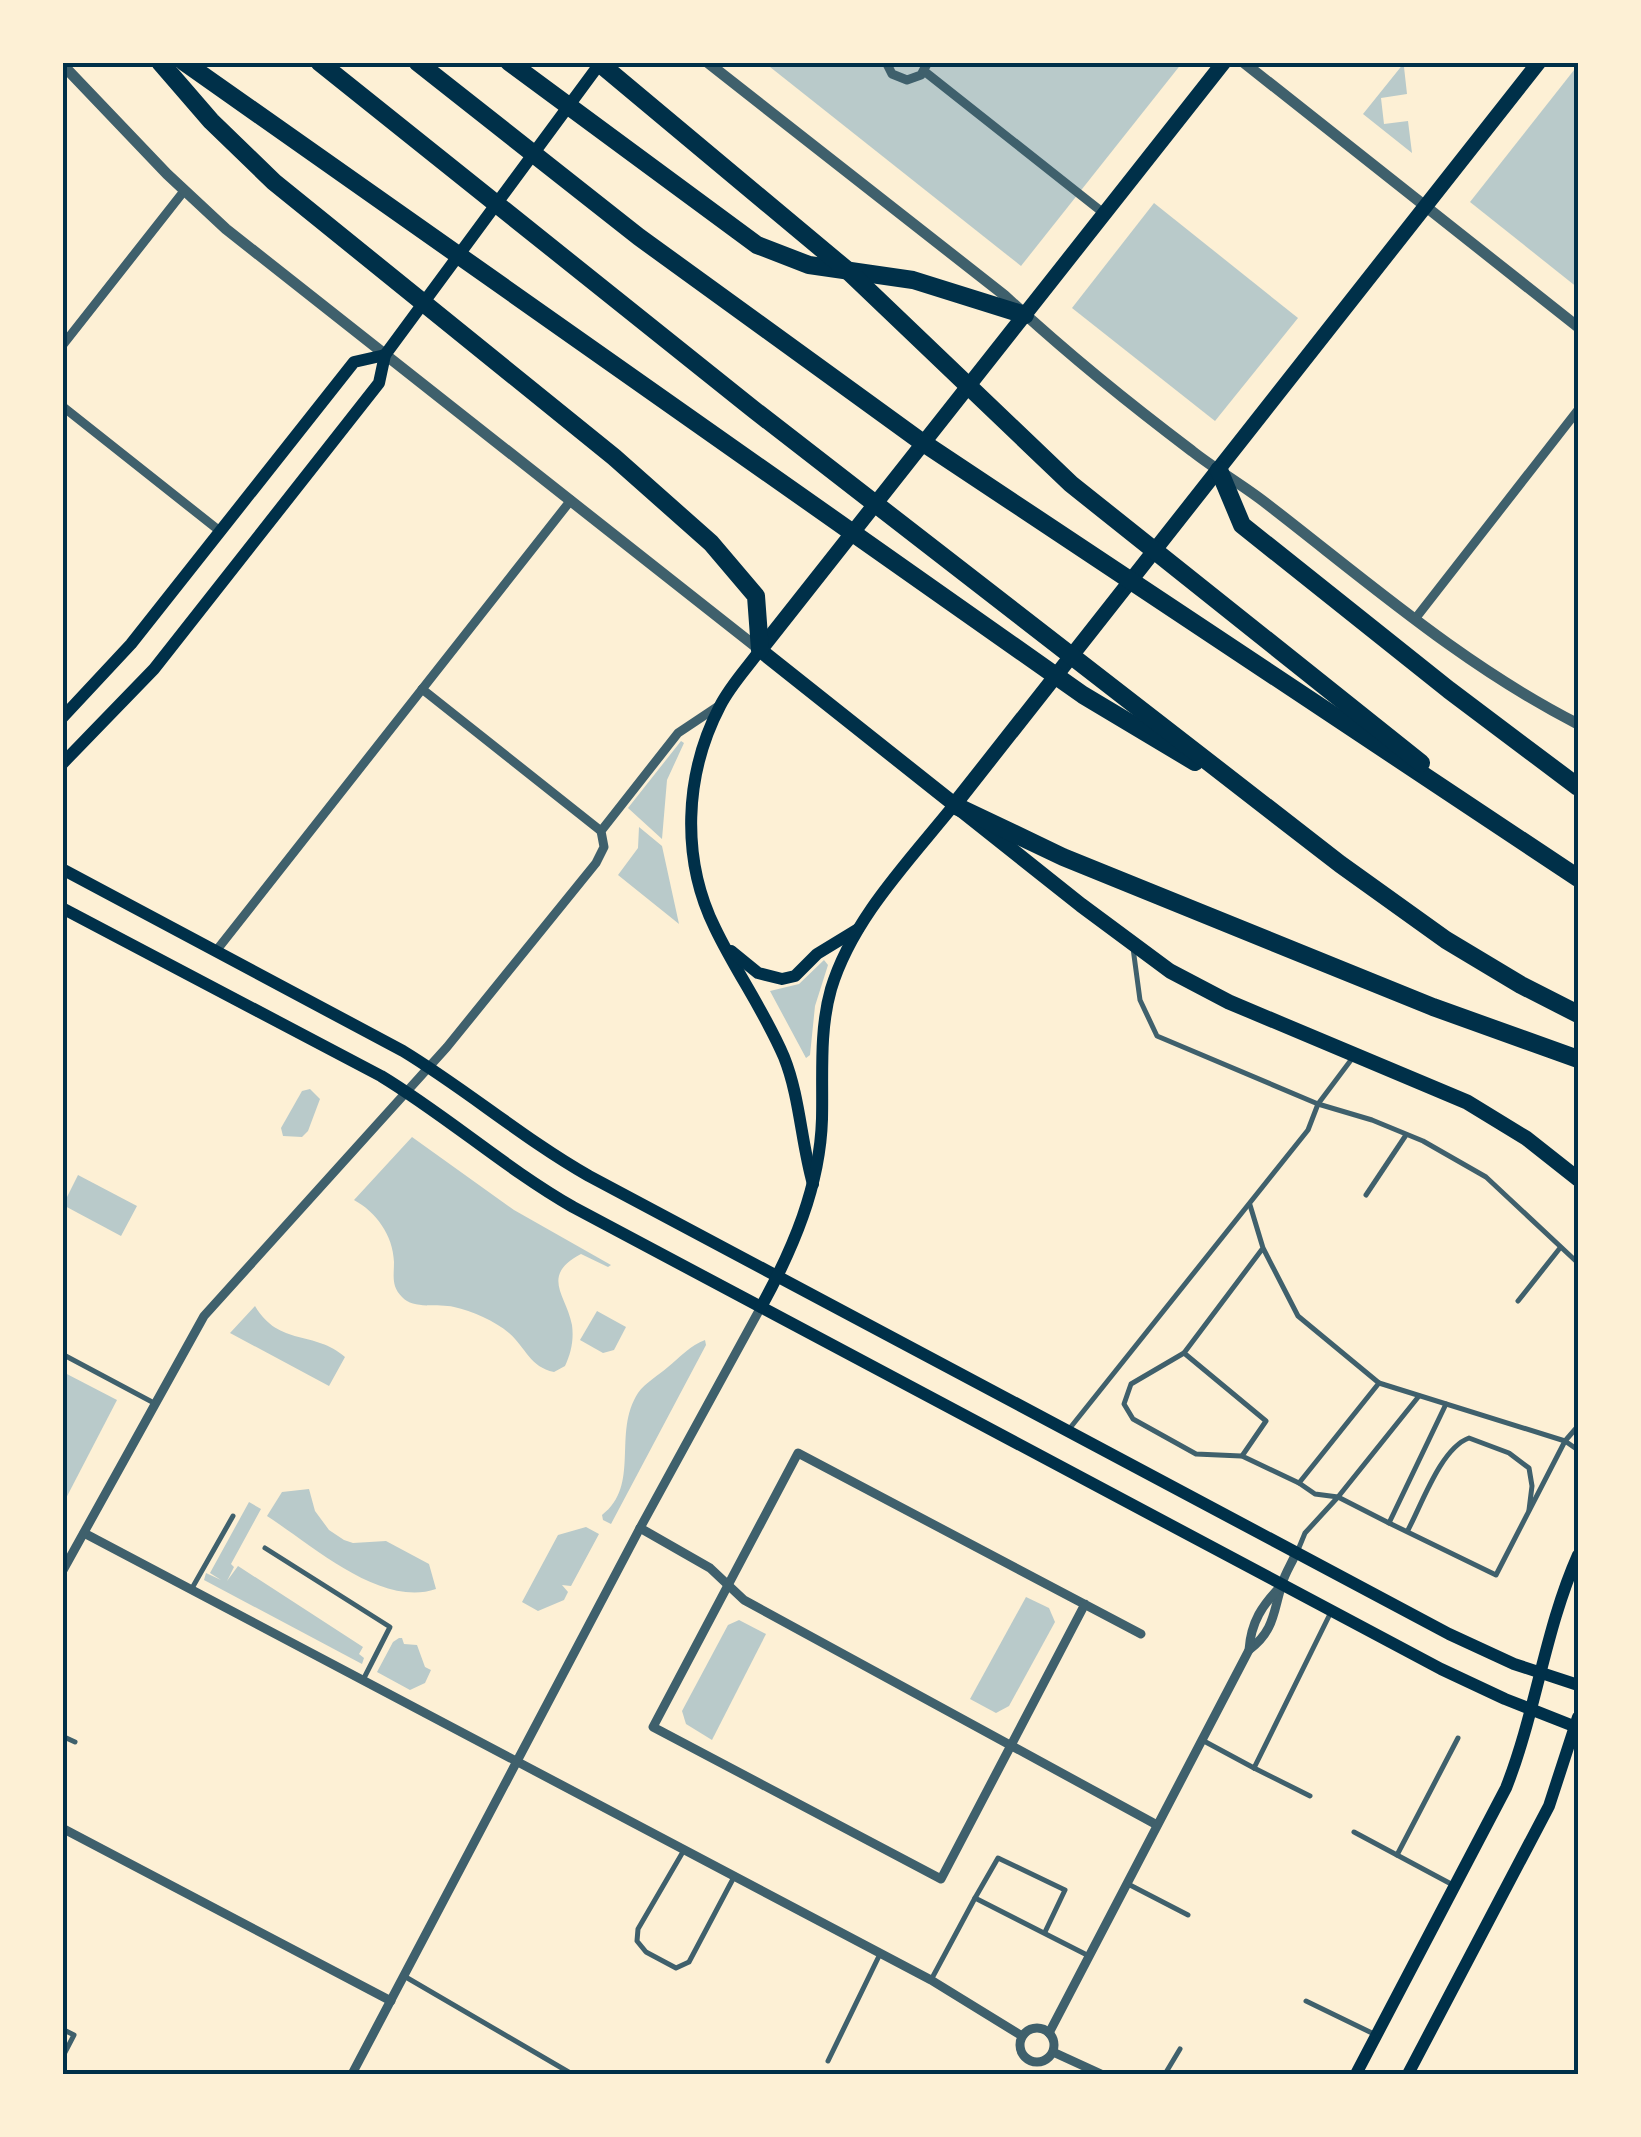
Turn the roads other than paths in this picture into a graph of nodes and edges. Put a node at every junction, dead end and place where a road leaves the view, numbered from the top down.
1 (160, 62) edge
2 (184, 62) edge
3 (319, 62) edge
4 (418, 62) edge
5 (509, 62) edge
6 (599, 62) edge
7 (708, 62) edge
8 (886, 62) edge
9 (1224, 62) edge
10 (1243, 62) edge
11 (1539, 62) edge
12 (62, 64) edge
13 (926, 67) edge
14 (184, 191) junction
15 (1425, 206) junction
16 (1106, 215) junction
17 (1025, 315) junction
18 (1578, 327) edge
19 (62, 346) edge
20 (385, 355) junction
21 (62, 406) edge
22 (1578, 410) edge
23 (1219, 470) junction
24 (571, 500) junction
25 (221, 532) junction
26 (1414, 620) junction
27 (760, 650) junction
28 (422, 689) junction
29 (720, 705) junction
30 (63, 717) edge
31 (1578, 724) edge
32 (62, 764) edge
33 (1237, 784) junction
34 (1578, 787) edge
35 (954, 805) junction
36 (1470, 807) junction
37 (601, 830) junction
38 (62, 869) edge
39 (1578, 878) edge
40 (62, 908) edge
41 (858, 929) junction
42 (1133, 945) junction
43 (725, 947) junction
44 (216, 951) junction
45 (1578, 1014) edge
46 (1356, 1054) junction
47 (1578, 1059) edge
48 (429, 1067) junction
49 (406, 1092) junction
50 (1318, 1104) junction
51 (1406, 1135) junction
52 (1578, 1179) edge
53 (812, 1184) junction
54 (1366, 1195) dead end
55 (1250, 1205) junction
56 (1263, 1248) junction
57 (1560, 1248) junction
58 (1578, 1264) edge
59 (778, 1276) junction
60 (1518, 1301) dead end
61 (762, 1307) junction
62 (1184, 1353) junction
63 (62, 1354) edge
64 (1379, 1383) junction
65 (1419, 1396) junction
66 (154, 1403) junction
67 (1446, 1404) junction
68 (1578, 1426) edge
69 (1068, 1431) junction
70 (1565, 1441) junction
71 (1578, 1450) edge
72 (1242, 1456) junction
73 (1299, 1482) junction
74 (1338, 1497) junction
75 (1528, 1513) junction
76 (233, 1516) dead end
77 (1389, 1522) junction
78 (640, 1528) junction
79 (1408, 1531) junction
80 (84, 1532) junction
81 (265, 1548) dead end
82 (1296, 1553) junction
83 (1578, 1555) edge
84 (62, 1572) edge
85 (728, 1584) junction
86 (1282, 1585) junction
87 (191, 1590) junction
88 (1085, 1604) junction
89 (1332, 1611) junction
90 (1141, 1634) dead end
91 (1543, 1674) junction
92 (362, 1680) junction
93 (1578, 1686) edge
94 (1533, 1710) junction
95 (1578, 1724) edge
96 (62, 1736) edge
97 (1458, 1738) dead end
98 (1202, 1740) junction
99 (75, 1742) dead end
100 (1012, 1744) junction
101 (518, 1763) junction
102 (1254, 1768) junction
103 (1310, 1796) dead end
104 (1157, 1825) junction
105 (62, 1828) edge
106 (1354, 1832) dead end
107 (684, 1850) junction
108 (1397, 1854) junction
109 (734, 1876) junction
110 (1128, 1884) junction
111 (1456, 1886) junction
112 (975, 1898) junction
113 (1188, 1916) dead end
114 (1045, 1932) junction
115 (880, 1954) junction
116 (1089, 1956) junction
117 (404, 1976) junction
118 (931, 1980) junction
119 (391, 2001) junction
120 (1306, 2001) dead end
121 (62, 2029) edge
122 (1049, 2032) junction
123 (1377, 2035) junction
124 (1022, 2036) junction
125 (1180, 2048) dead end
126 (1053, 2052) junction
127 (62, 2058) edge
128 (828, 2061) dead end
129 (1034, 2062) junction
130 (352, 2074) edge
131 (572, 2074) edge
132 (1027, 2074) edge
133 (1100, 2074) edge
134 (1166, 2074) edge
135 (1356, 2074) edge
136 (1408, 2074) edge

1 - 27 highway
2 - 33 highway
3 - 33 highway
4 - 36 highway
5 - 17 highway
6 - 20 main road
6 - 36 highway
7 - 17 street
8 - 13 street
9 - 16 main road
10 - 15 street
11 - 15 main road
12 - 14 street
13 - 16 street
14 - 19 street
14 - 20 street
15 - 18 street
15 - 23 main road
16 - 17 main road
17 - 23 street
17 - 27 main road
20 - 24 street
20 - 25 main road
20 - 32 main road
21 - 25 street
22 - 26 street
23 - 26 street
23 - 34 highway
23 - 35 main road
24 - 27 street
24 - 28 street
25 - 30 main road
26 - 31 street
27 - 29 main road
27 - 35 main road
28 - 37 street
28 - 44 street
29 - 37 street
29 - 43 main road
33 - 45 highway
35 - 41 main road
35 - 42 main road
35 - 47 highway
36 - 39 highway
37 - 48 street
38 - 44 main road
40 - 49 main road
41 - 43 main road
41 - 53 main road
42 - 46 main road
42 - 50 lane
43 - 53 main road
44 - 48 main road
46 - 50 lane
46 - 52 main road
48 - 49 street
48 - 59 main road
49 - 61 main road
49 - 66 street
50 - 51 lane
50 - 55 lane
51 - 54 lane
51 - 57 lane
53 - 59 main road
55 - 56 lane
55 - 69 lane
56 - 62 lane
56 - 64 lane
57 - 58 lane
57 - 60 lane
59 - 61 main road
59 - 69 main road
61 - 78 street
61 - 86 main road
62 - 72 lane
62 - 72 lane
63 - 66 lane
64 - 65 lane
64 - 73 lane
65 - 67 lane
65 - 74 lane
66 - 80 street
67 - 70 lane
67 - 77 lane
68 - 70 lane
69 - 82 main road
70 - 71 lane
70 - 75 lane
72 - 73 lane
73 - 74 lane
74 - 77 lane
74 - 82 lane
75 - 79 lane
75 - 79 lane
76 - 87 lane
77 - 79 lane
78 - 85 street
78 - 101 street
80 - 84 street
80 - 87 street
81 - 92 lane
82 - 86 street
82 - 91 main road
83 - 91 main road
85 - 88 street
85 - 100 street
85 - 100 street
86 - 89 main road
86 - 98 street
87 - 92 street
88 - 90 street
88 - 100 street
89 - 94 main road
89 - 102 lane
91 - 93 main road
91 - 94 main road
92 - 101 street
94 - 95 main road
94 - 111 main road
95 - 136 main road
96 - 99 lane
97 - 108 lane
98 - 102 lane
98 - 104 street
100 - 104 street
101 - 107 street
101 - 117 street
102 - 103 lane
104 - 110 street
105 - 119 street
106 - 108 lane
107 - 109 street
107 - 109 lane
108 - 111 lane
109 - 115 street
110 - 113 lane
110 - 116 street
111 - 123 main road
112 - 114 lane
112 - 114 lane
112 - 118 lane
114 - 116 lane
115 - 118 street
115 - 128 lane
116 - 122 street
117 - 119 street
117 - 131 lane
118 - 124 street
119 - 130 street
120 - 123 lane
121 - 127 lane
122 - 124 street
122 - 126 street
123 - 135 main road
124 - 129 street
125 - 134 lane
126 - 129 street
126 - 133 street
129 - 132 street

